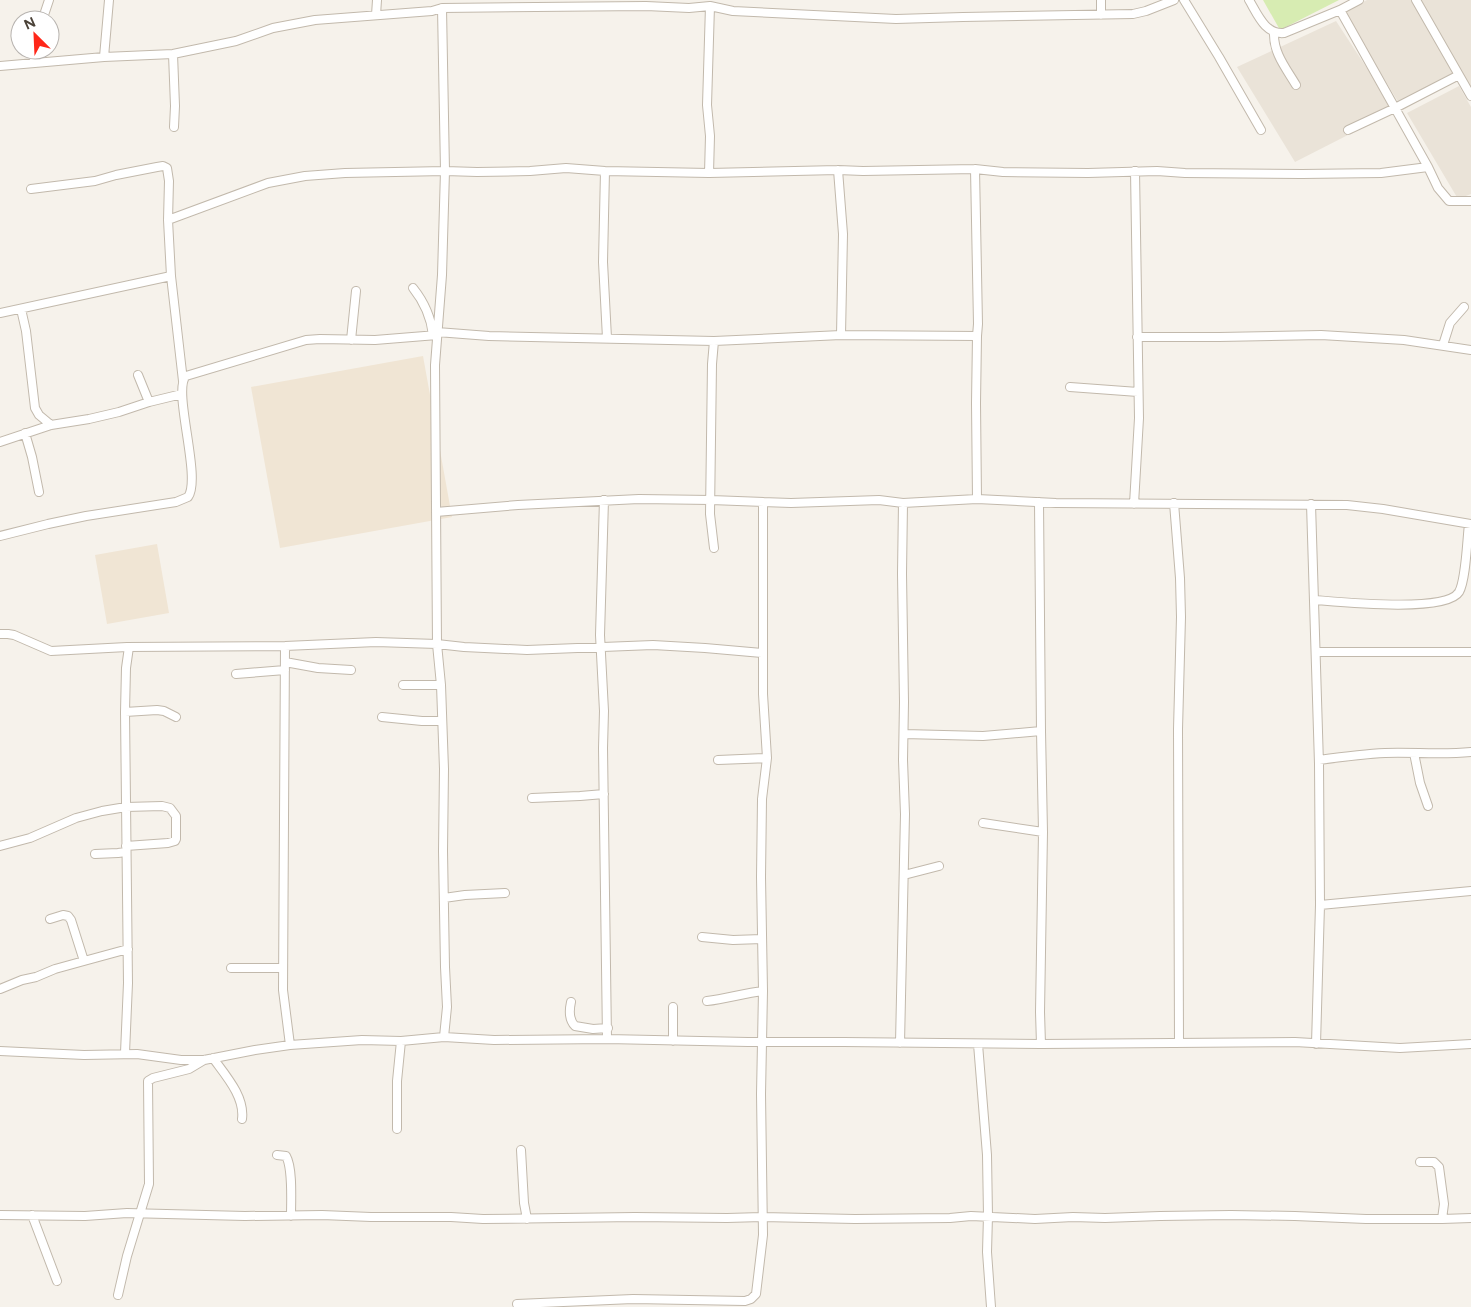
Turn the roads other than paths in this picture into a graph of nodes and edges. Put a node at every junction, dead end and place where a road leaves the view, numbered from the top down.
1 (108, 0) edge
2 (377, 0) edge
3 (1101, 0) edge
4 (1174, 0) edge
5 (1184, 0) edge
6 (1249, 0) edge
7 (1359, 0) edge
8 (1416, 0) edge
9 (710, 6) junction
10 (442, 8) junction
11 (1340, 10) junction
12 (376, 15) junction
13 (1101, 15) junction
14 (1274, 32) junction
15 (173, 54) junction
16 (104, 57) junction
17 (35, 60) edge
18 (32, 63) junction
19 (0, 66) edge
20 (1459, 75) junction
21 (1296, 85) dead end
22 (1471, 96) edge
23 (1395, 108) junction
24 (174, 128) dead end
25 (1261, 130) dead end
26 (1348, 130) dead end
27 (1428, 167) junction
28 (975, 169) junction
29 (445, 170) junction
30 (838, 170) junction
31 (605, 171) junction
32 (1135, 171) junction
33 (709, 172) junction
34 (31, 189) dead end
35 (1471, 201) edge
36 (168, 220) junction
37 (171, 276) junction
38 (413, 288) dead end
39 (356, 291) dead end
40 (1464, 307) dead end
41 (21, 309) junction
42 (0, 312) edge
43 (436, 334) junction
44 (841, 335) junction
45 (976, 336) junction
46 (1137, 337) junction
47 (607, 338) junction
48 (351, 340) junction
49 (714, 340) junction
50 (1443, 344) junction
51 (1471, 350) edge
52 (138, 376) dead end
53 (183, 381) junction
54 (1070, 387) dead end
55 (1138, 392) junction
56 (182, 394) junction
57 (149, 402) junction
58 (51, 425) junction
59 (24, 433) junction
60 (0, 442) edge
61 (39, 492) dead end
62 (977, 499) junction
63 (604, 500) junction
64 (711, 500) junction
65 (763, 502) junction
66 (1039, 502) junction
67 (903, 503) junction
68 (1174, 503) junction
69 (1134, 504) junction
70 (1311, 504) junction
71 (436, 512) junction
72 (1470, 524) edge
73 (0, 536) edge
74 (714, 548) dead end
75 (1315, 600) junction
76 (0, 634) edge
77 (436, 644) junction
78 (285, 646) junction
79 (129, 647) junction
80 (600, 647) junction
81 (1316, 652) junction
82 (1471, 652) edge
83 (762, 653) junction
84 (285, 666) junction
85 (351, 670) dead end
86 (236, 674) dead end
87 (403, 685) dead end
88 (441, 685) junction
89 (125, 712) junction
90 (382, 716) dead end
91 (176, 717) dead end
92 (442, 721) junction
93 (1041, 731) junction
94 (904, 734) junction
95 (1471, 752) edge
96 (1414, 754) junction
97 (767, 758) junction
98 (718, 760) dead end
99 (1319, 760) junction
100 (604, 794) junction
101 (532, 798) dead end
102 (126, 806) junction
103 (1428, 806) dead end
104 (983, 824) dead end
105 (1043, 832) junction
106 (0, 846) edge
107 (126, 849) junction
108 (95, 854) dead end
109 (939, 866) dead end
110 (904, 876) junction
111 (1471, 891) edge
112 (505, 893) dead end
113 (444, 898) junction
114 (1320, 905) junction
115 (50, 919) dead end
116 (702, 937) dead end
117 (762, 939) junction
118 (128, 949) junction
119 (84, 961) junction
120 (231, 968) dead end
121 (283, 968) junction
122 (0, 989) edge
123 (764, 990) junction
124 (707, 1000) dead end
125 (571, 1002) dead end
126 (673, 1007) dead end
127 (608, 1028) junction
128 (444, 1037) junction
129 (607, 1039) junction
130 (401, 1041) junction
131 (673, 1041) junction
132 (762, 1042) junction
133 (900, 1043) junction
134 (1179, 1043) junction
135 (978, 1044) junction
136 (1041, 1044) junction
137 (1316, 1044) junction
138 (1471, 1044) edge
139 (290, 1045) junction
140 (0, 1051) edge
141 (125, 1054) junction
142 (213, 1058) junction
143 (204, 1060) junction
144 (242, 1119) dead end
145 (398, 1129) dead end
146 (522, 1150) dead end
147 (277, 1156) dead end
148 (1420, 1162) dead end
149 (140, 1214) junction
150 (0, 1215) edge
151 (32, 1215) junction
152 (291, 1216) junction
153 (988, 1216) junction
154 (762, 1217) junction
155 (1471, 1218) edge
156 (527, 1219) junction
157 (1442, 1219) junction
158 (57, 1281) dead end
159 (118, 1295) dead end
160 (517, 1304) dead end
161 (991, 1307) edge

1 - 16 street
2 - 12 street
3 - 13 street
4 - 13 street
5 - 25 street
6 - 14 street
7 - 11 street
8 - 20 street
9 - 10 street
9 - 13 street
9 - 33 street
10 - 12 street
10 - 29 street
11 - 14 street
11 - 23 street
12 - 15 street
14 - 21 street
15 - 16 street
15 - 24 street
16 - 18 street
17 - 18 street
18 - 19 street
20 - 22 street
20 - 23 street
23 - 26 street
23 - 27 street
27 - 32 street
27 - 35 street
28 - 30 street
28 - 32 street
28 - 45 street
29 - 31 street
29 - 36 street
29 - 43 street
30 - 33 street
30 - 44 street
31 - 33 street
31 - 47 street
32 - 46 street
34 - 36 street
36 - 37 street
37 - 41 street
37 - 53 street
38 - 43 street
39 - 48 street
40 - 50 street
41 - 42 street
41 - 58 street
43 - 47 street
43 - 48 street
43 - 71 street
44 - 45 street
44 - 49 street
45 - 62 street
46 - 50 street
46 - 55 street
47 - 49 street
48 - 53 street
49 - 64 street
50 - 51 street
52 - 57 street
53 - 56 street
54 - 55 street
55 - 69 street
56 - 57 street
56 - 73 street
57 - 58 street
58 - 59 street
59 - 60 street
59 - 61 street
62 - 66 street
62 - 67 street
63 - 64 street
63 - 71 street
63 - 80 street
64 - 65 street
64 - 74 street
65 - 67 street
65 - 83 street
66 - 69 street
66 - 93 street
67 - 94 street
68 - 69 street
68 - 70 street
68 - 134 street
70 - 72 street
70 - 75 street
71 - 77 street
72 - 75 street
75 - 81 street
76 - 79 street
77 - 78 street
77 - 80 street
77 - 88 street
78 - 79 street
78 - 84 street
79 - 89 street
80 - 83 street
80 - 100 street
81 - 82 street
81 - 99 street
83 - 97 street
84 - 85 street
84 - 86 street
84 - 121 street
87 - 88 street
88 - 92 street
89 - 91 street
89 - 102 street
90 - 92 street
92 - 113 street
93 - 94 street
93 - 105 street
94 - 110 street
95 - 96 street
96 - 99 street
96 - 103 street
97 - 98 street
97 - 117 street
99 - 114 street
100 - 101 street
100 - 127 street
102 - 106 street
102 - 107 street
102 - 107 street
104 - 105 street
105 - 136 street
107 - 108 street
107 - 118 street
109 - 110 street
110 - 133 street
111 - 114 street
112 - 113 street
113 - 128 street
114 - 137 street
115 - 119 street
116 - 117 street
117 - 123 street
118 - 119 street
118 - 141 street
119 - 122 street
120 - 121 street
121 - 139 street
123 - 124 street
123 - 132 street
125 - 127 street
126 - 131 street
127 - 129 street
128 - 129 street
128 - 130 street
129 - 131 street
130 - 139 street
130 - 145 street
131 - 132 street
132 - 133 street
132 - 154 street
133 - 135 street
134 - 136 street
134 - 137 street
135 - 136 street
135 - 153 street
137 - 138 street
139 - 142 street
140 - 141 street
141 - 143 street
142 - 143 street
142 - 144 street
143 - 149 street
146 - 156 street
147 - 152 street
148 - 157 street
149 - 151 street
149 - 152 street
149 - 159 street
150 - 151 street
151 - 158 street
152 - 156 street
153 - 154 street
153 - 157 street
153 - 161 street
154 - 156 street
154 - 160 street
155 - 157 street

